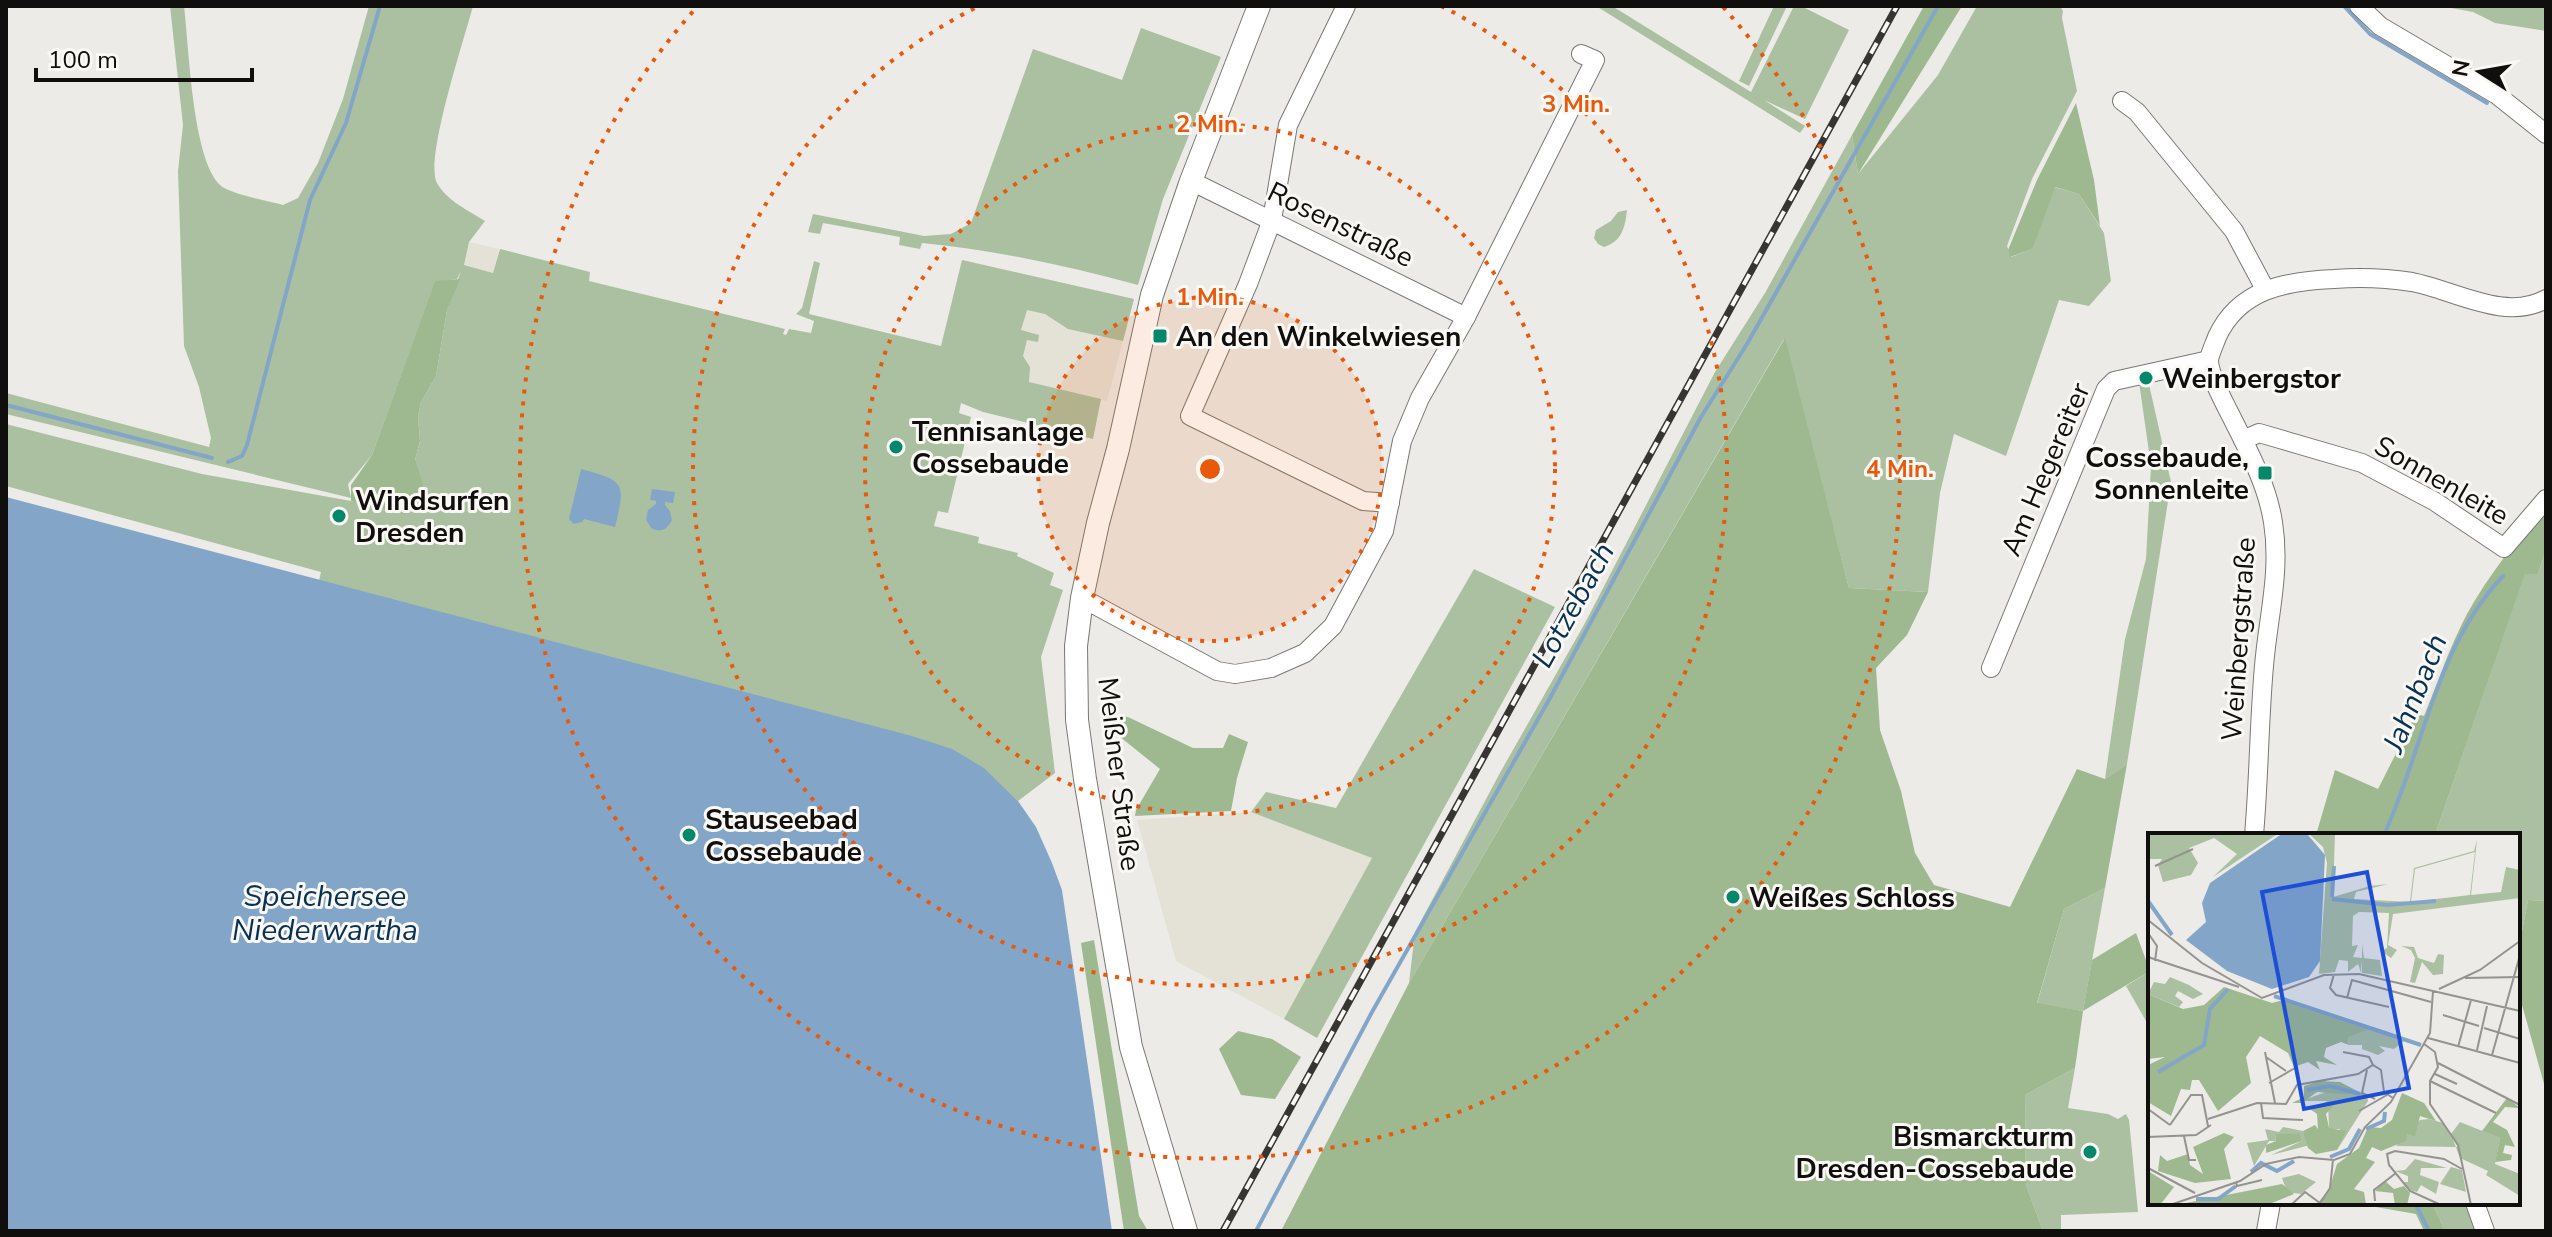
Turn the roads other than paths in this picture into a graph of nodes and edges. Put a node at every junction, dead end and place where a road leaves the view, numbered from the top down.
1 (1259, 6) edge
2 (1346, 6) edge
3 (2359, 6) edge
4 (1581, 54) dead end
5 (2122, 101) dead end
6 (2546, 134) edge
7 (1191, 181) junction
8 (1272, 220) junction
9 (2265, 289) junction
10 (2546, 299) edge
11 (1466, 317) junction
12 (2209, 360) junction
13 (2243, 440) junction
14 (2546, 499) edge
15 (1390, 503) junction
16 (1082, 598) junction
17 (1991, 668) dead end
18 (2254, 833) edge
19 (2271, 1205) edge
20 (2476, 1205) edge
21 (1185, 1228) edge
22 (2266, 1231) edge
23 (2485, 1231) edge

1 - 7 main road, Meißner Straße
2 - 8 street
3 - 6 street
4 - 11 street
5 - 9 street
7 - 8 street, Rosenstraße
7 - 16 main road, Meißner Straße
8 - 11 street, Rosenstraße
8 - 15 street
9 - 10 street
9 - 12 street
11 - 15 street
12 - 13 street, Weinbergstraße
12 - 17 street, Am Hegereiter
13 - 14 street, Sonnenleite
13 - 18 street, Weinbergstraße
15 - 16 street
16 - 21 main road, Meißner Straße
19 - 22 street
20 - 23 street

